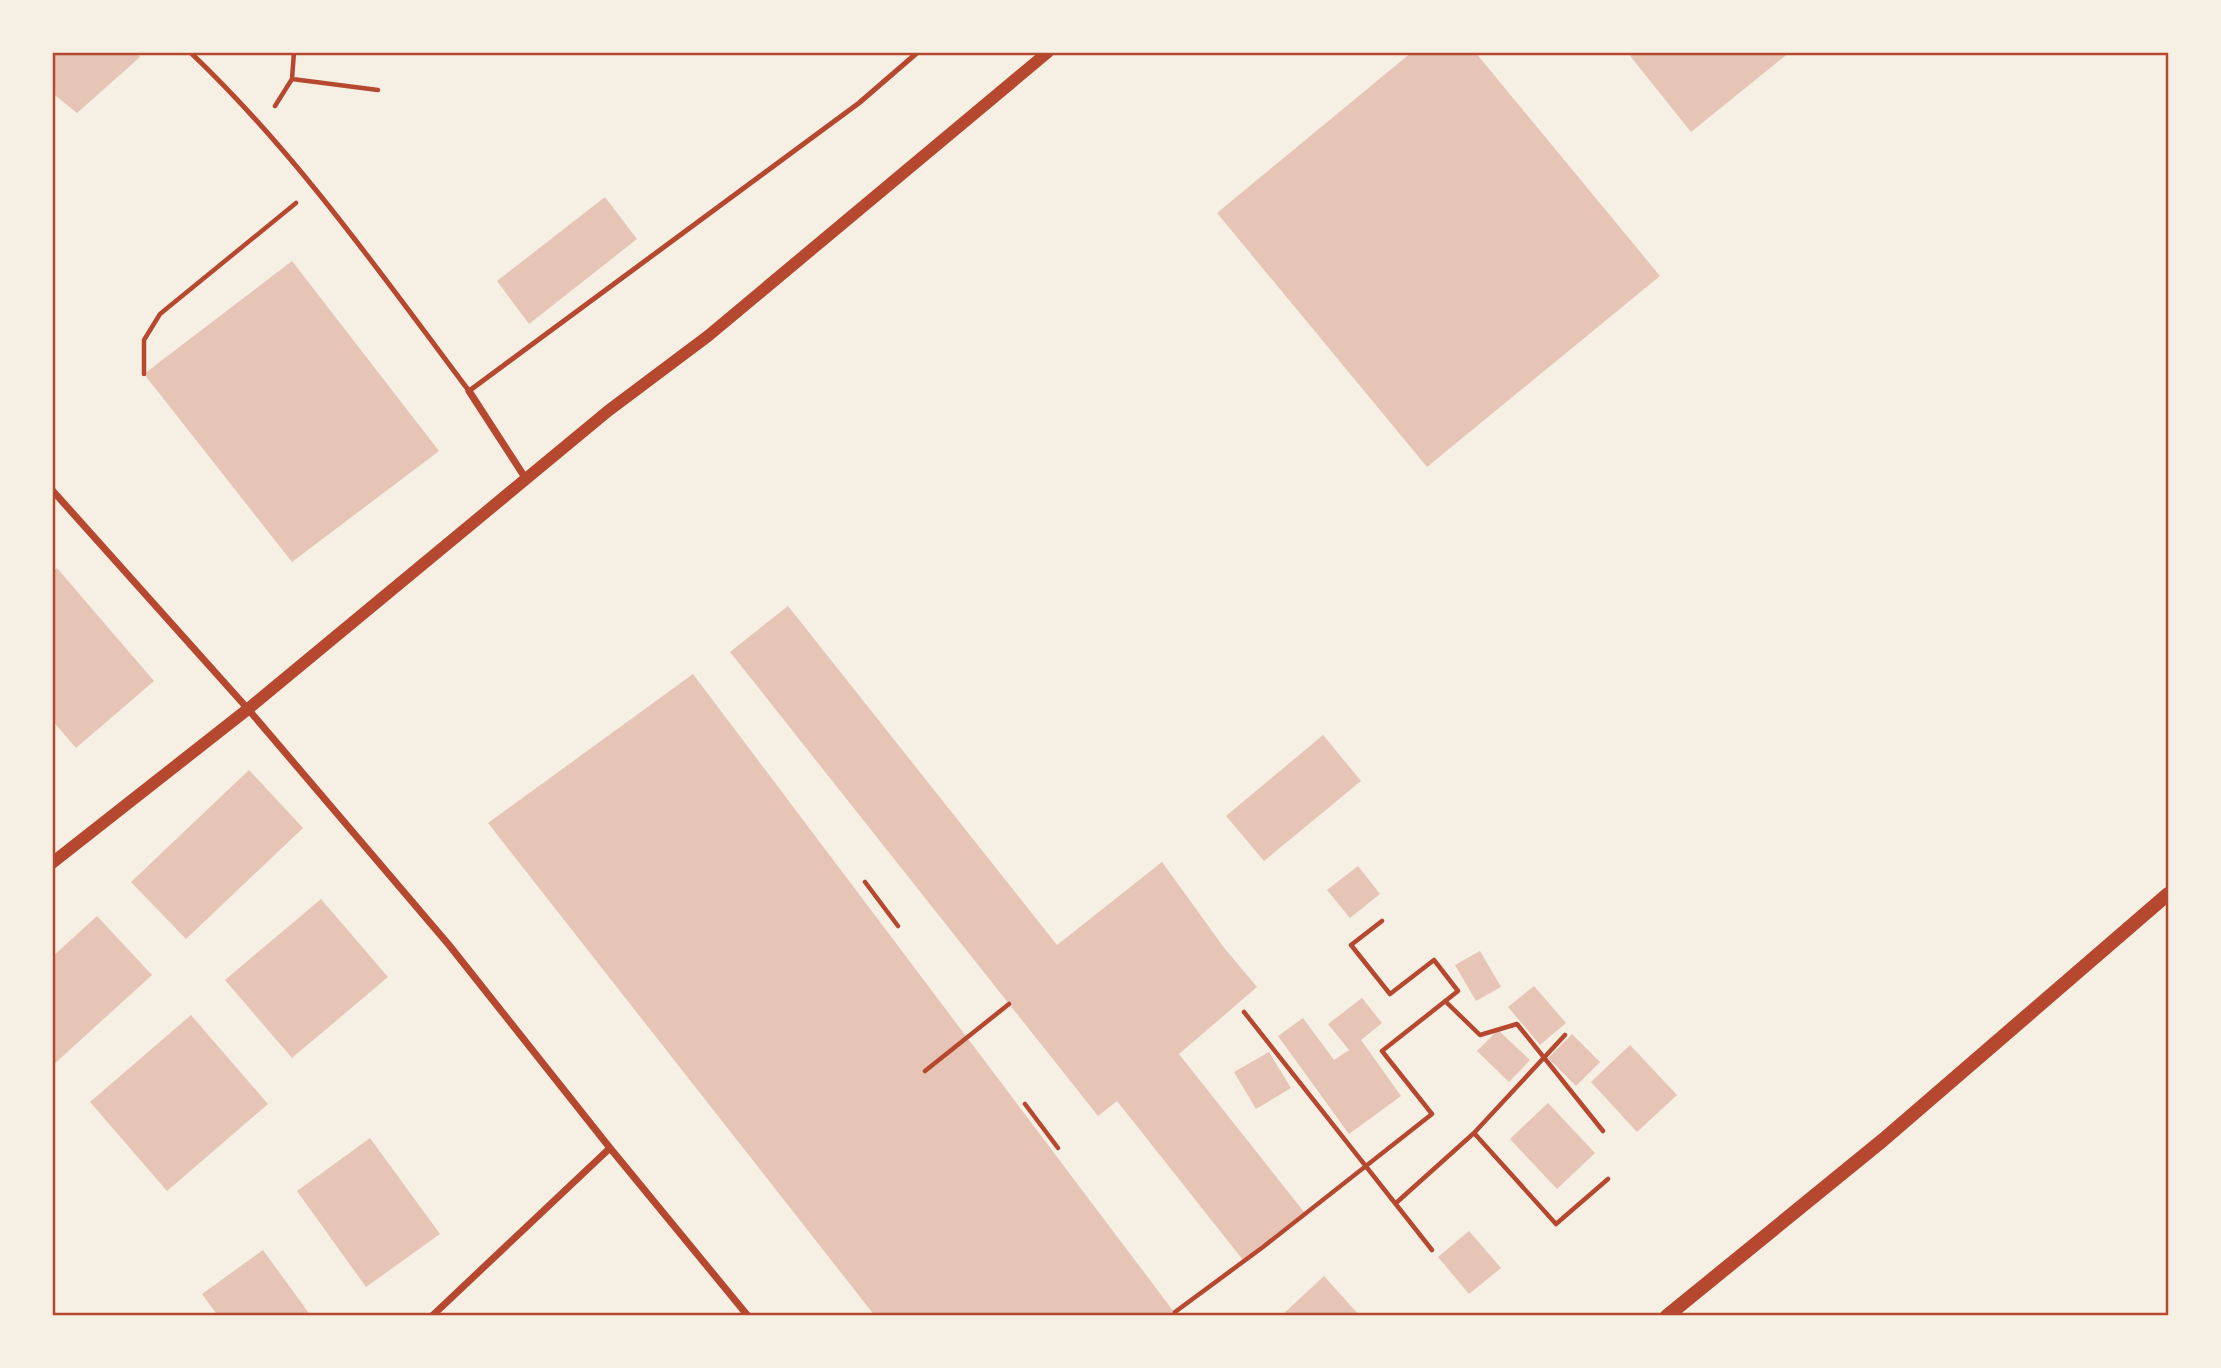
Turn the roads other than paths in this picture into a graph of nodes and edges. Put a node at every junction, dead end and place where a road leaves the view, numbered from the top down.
1 (190, 52) edge
2 (918, 52) edge
3 (1048, 52) edge
4 (469, 391) junction
5 (526, 479) junction
6 (52, 490) edge
7 (248, 709) junction
8 (52, 863) edge
9 (2168, 894) edge
10 (610, 1148) junction
11 (432, 1315) edge
12 (748, 1315) edge
13 (1667, 1315) edge

1 - 4 lane
2 - 4 lane
3 - 5 street
4 - 5 street
5 - 7 street
6 - 7 street
7 - 8 street
7 - 10 street
9 - 13 main road
10 - 11 street
10 - 12 street

